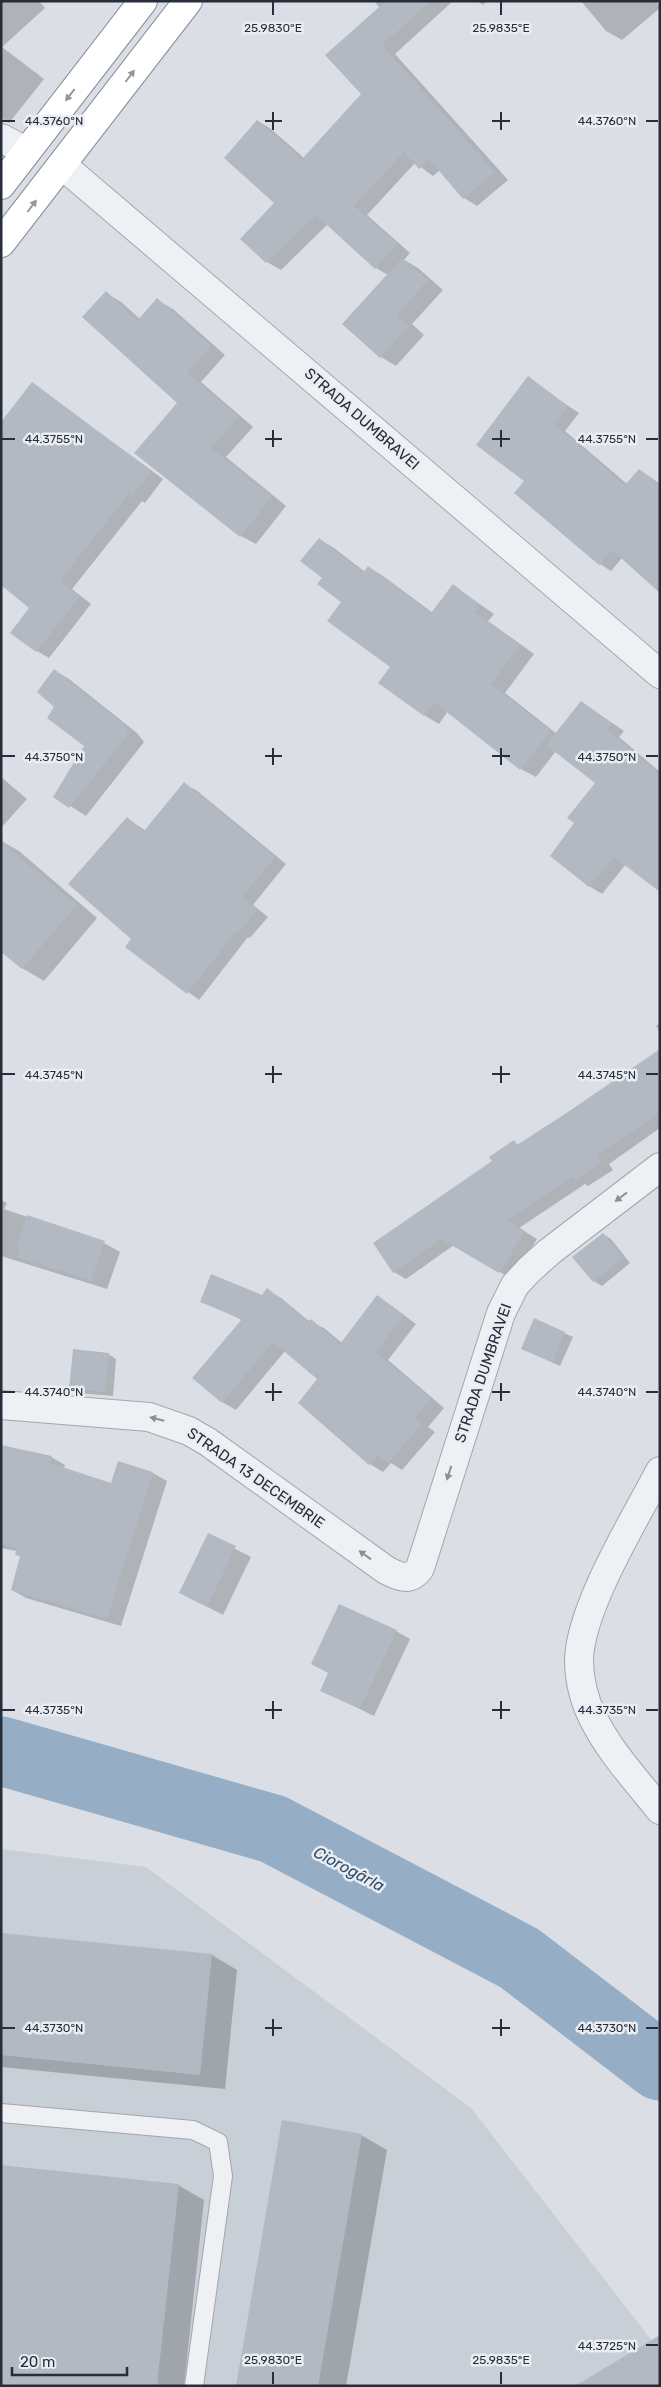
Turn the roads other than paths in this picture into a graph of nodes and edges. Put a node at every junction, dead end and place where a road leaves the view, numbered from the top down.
1 (143, 1) edge
2 (188, 1) edge
3 (1, 138) edge
4 (26, 152) junction
5 (62, 165) junction
6 (1, 185) edge
7 (1, 244) edge
8 (660, 674) edge
9 (660, 1167) edge
10 (1, 1405) edge
11 (660, 1471) edge
12 (407, 1578) joint
13 (660, 1810) edge
14 (1, 2113) edge
15 (194, 2386) edge

1 -> 4 highway
5 -> 2 highway
3 - 4 street
4 - 6 highway
7 -> 5 highway
5 - 8 street, STRADA DUMBRAVEI
9 -> 12 street, STRADA DUMBRAVEI
12 -> 10 street, STRADA 13 DECEMBRIE
11 - 13 street
14 - 15 lane

